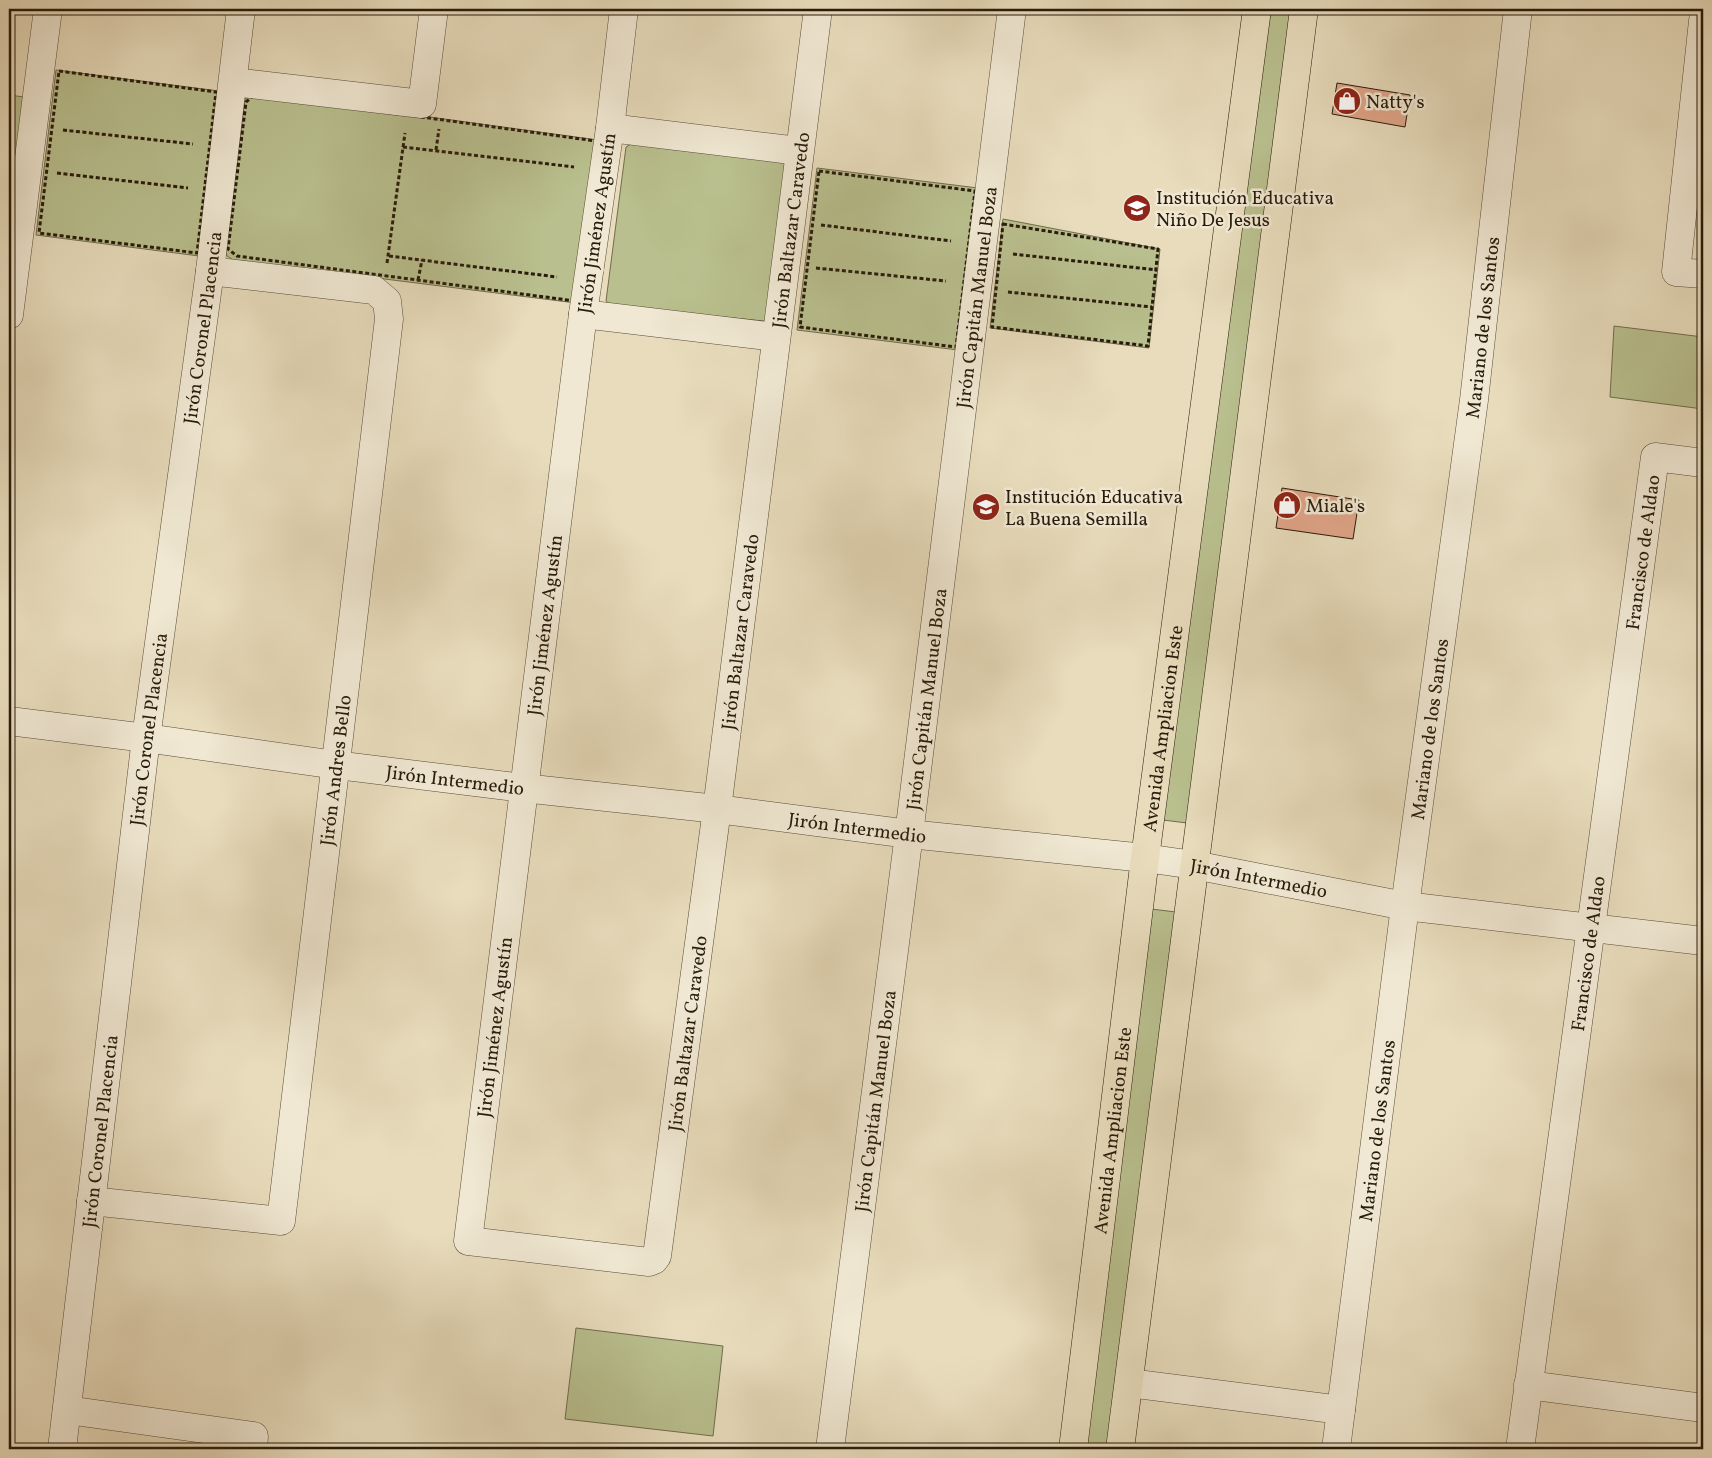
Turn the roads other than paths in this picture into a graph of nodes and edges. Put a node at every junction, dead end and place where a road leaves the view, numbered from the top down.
1 (48, 9) edge
2 (241, 9) edge
3 (434, 9) edge
4 (624, 9) edge
5 (818, 9) edge
6 (1012, 9) edge
7 (1256, 9) edge
8 (1304, 9) edge
9 (1518, 9) edge
10 (1703, 21) edge
11 (224, 87) junction
12 (603, 135) junction
13 (799, 151) junction
14 (203, 262) junction
15 (1703, 274) edge
16 (579, 308) junction
17 (9, 315) edge
18 (788, 332) junction
19 (1703, 463) edge
20 (9, 721) edge
21 (146, 738) junction
22 (336, 765) junction
23 (523, 788) junction
24 (717, 810) junction
25 (909, 834) junction
26 (1145, 858) junction
27 (1194, 865) junction
28 (1405, 906) junction
29 (1590, 927) junction
30 (1703, 942) edge
31 (91, 1201) junction
32 (657, 1256) joint
33 (1129, 1382) junction
34 (1528, 1385) junction
35 (1703, 1408) edge
36 (67, 1410) junction
37 (1341, 1410) junction
38 (254, 1443) edge
39 (62, 1449) edge
40 (830, 1449) edge
41 (1073, 1449) edge
42 (1120, 1449) edge
43 (1336, 1449) edge
44 (1520, 1449) edge

1 - 17 street
2 - 11 street, Jirón Coronel Placencia
3 - 11 street
4 - 12 street, Jirón Jiménez Agustín
5 - 13 street, Jirón Baltazar Caravedo
6 - 25 street, Jirón Capitán Manuel Boza
7 - 26 main road, Avenida Ampliacion Este
8 - 27 main road
9 - 28 street, Mariano de los Santos
10 - 15 street
11 - 14 street, Jirón Coronel Placencia
12 - 13 street
12 - 16 street, Jirón Jiménez Agustín
13 - 18 street, Jirón Baltazar Caravedo
14 - 21 street, Jirón Coronel Placencia
14 - 22 street, Jirón Andres Bello
16 - 18 street
16 - 23 street, Jirón Jiménez Agustín
18 - 24 street, Jirón Baltazar Caravedo
19 - 29 street, Francisco de Aldao
20 - 21 street, Jirón Intermedio
21 - 22 street, Jirón Intermedio
21 - 31 street, Jirón Coronel Placencia
22 - 23 street, Jirón Intermedio
22 - 31 street, Jirón Andres Bello
23 - 24 street, Jirón Intermedio
23 - 32 street, Jirón Jiménez Agustín
24 - 25 street, Jirón Intermedio
24 - 32 street, Jirón Baltazar Caravedo
25 - 26 street, Jirón Intermedio
25 - 40 street, Jirón Capitán Manuel Boza
26 - 27 street, Jirón Intermedio
26 - 41 main road, Avenida Ampliacion Este
27 - 28 street, Jirón Intermedio
27 - 33 main road
28 - 29 street, Jirón Intermedio
28 - 37 street, Mariano de los Santos
29 - 30 street, Jirón Intermedio
29 - 34 street, Francisco de Aldao
31 - 36 street, Jirón Coronel Placencia
33 - 37 street
33 - 42 main road
34 - 35 street
34 - 44 street, Francisco de Aldao
36 - 38 street
36 - 39 street, Jirón Coronel Placencia
37 - 43 street, Mariano de los Santos

